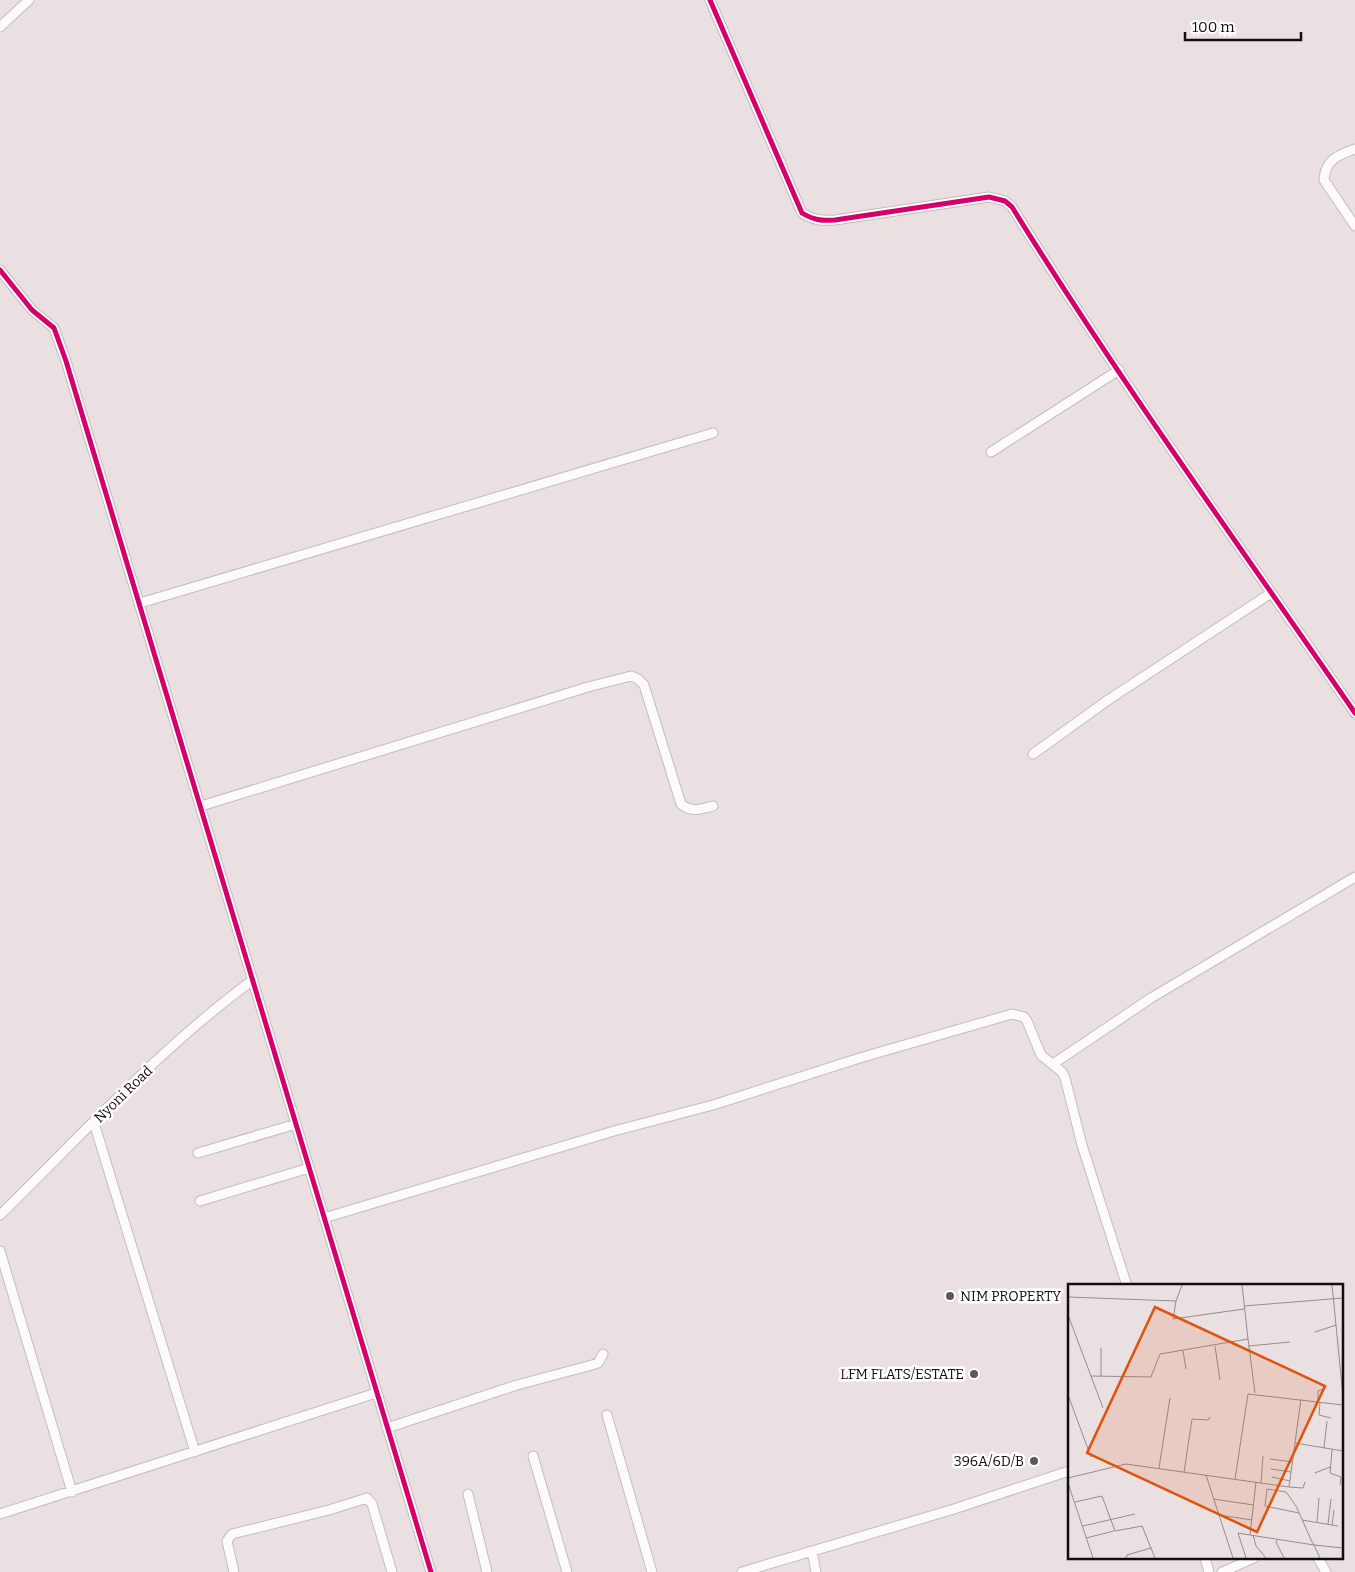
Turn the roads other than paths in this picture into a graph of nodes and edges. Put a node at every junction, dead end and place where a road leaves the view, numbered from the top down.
1 (29, 0) edge
2 (710, 0) edge
3 (0, 27) edge
4 (1355, 150) edge
5 (1355, 226) edge
6 (0, 270) edge
7 (1119, 370) junction
8 (713, 433) dead end
9 (991, 452) dead end
10 (1271, 593) junction
11 (140, 603) junction
12 (1355, 713) edge
13 (1033, 754) dead end
14 (201, 806) junction
15 (713, 806) dead end
16 (1355, 876) edge
17 (253, 980) junction
18 (1053, 1064) junction
19 (94, 1123) junction
20 (296, 1124) junction
21 (198, 1153) dead end
22 (309, 1168) junction
23 (200, 1201) dead end
24 (0, 1215) edge
25 (324, 1218) junction
26 (0, 1251) edge
27 (1126, 1284) edge
28 (603, 1354) dead end
29 (376, 1393) junction
30 (607, 1415) dead end
31 (387, 1428) junction
32 (195, 1452) junction
33 (533, 1456) dead end
34 (1068, 1471) edge
35 (72, 1492) junction
36 (468, 1494) dead end
37 (0, 1514) edge
38 (812, 1551) junction
39 (1205, 1560) edge
40 (1249, 1560) edge
41 (1319, 1560) edge
42 (234, 1572) edge
43 (392, 1572) edge
44 (431, 1572) edge
45 (487, 1572) edge
46 (567, 1572) edge
47 (652, 1572) edge
48 (742, 1572) edge
49 (816, 1572) edge
50 (1209, 1572) edge
51 (1222, 1572) edge
52 (1326, 1572) edge

1 - 3 street
2 - 7 street
4 - 5 street
6 - 11 street
7 - 9 street
7 - 10 street
8 - 11 street
10 - 12 street
10 - 13 street
11 - 14 street
14 - 15 street
14 - 17 street
16 - 18 street
17 - 19 street, Nyoni Road
17 - 20 street
18 - 25 street
18 - 27 street
19 - 24 street, Nyoni Road
19 - 32 street
20 - 21 street
20 - 22 street
22 - 23 street
22 - 25 street
25 - 29 street
26 - 35 street
28 - 31 street
29 - 31 street
29 - 32 street
30 - 47 street
31 - 44 street
32 - 35 street
33 - 46 street
34 - 38 street
35 - 37 street
36 - 45 street
38 - 48 street
38 - 49 street
39 - 50 street
40 - 51 street
41 - 52 street
42 - 43 street

